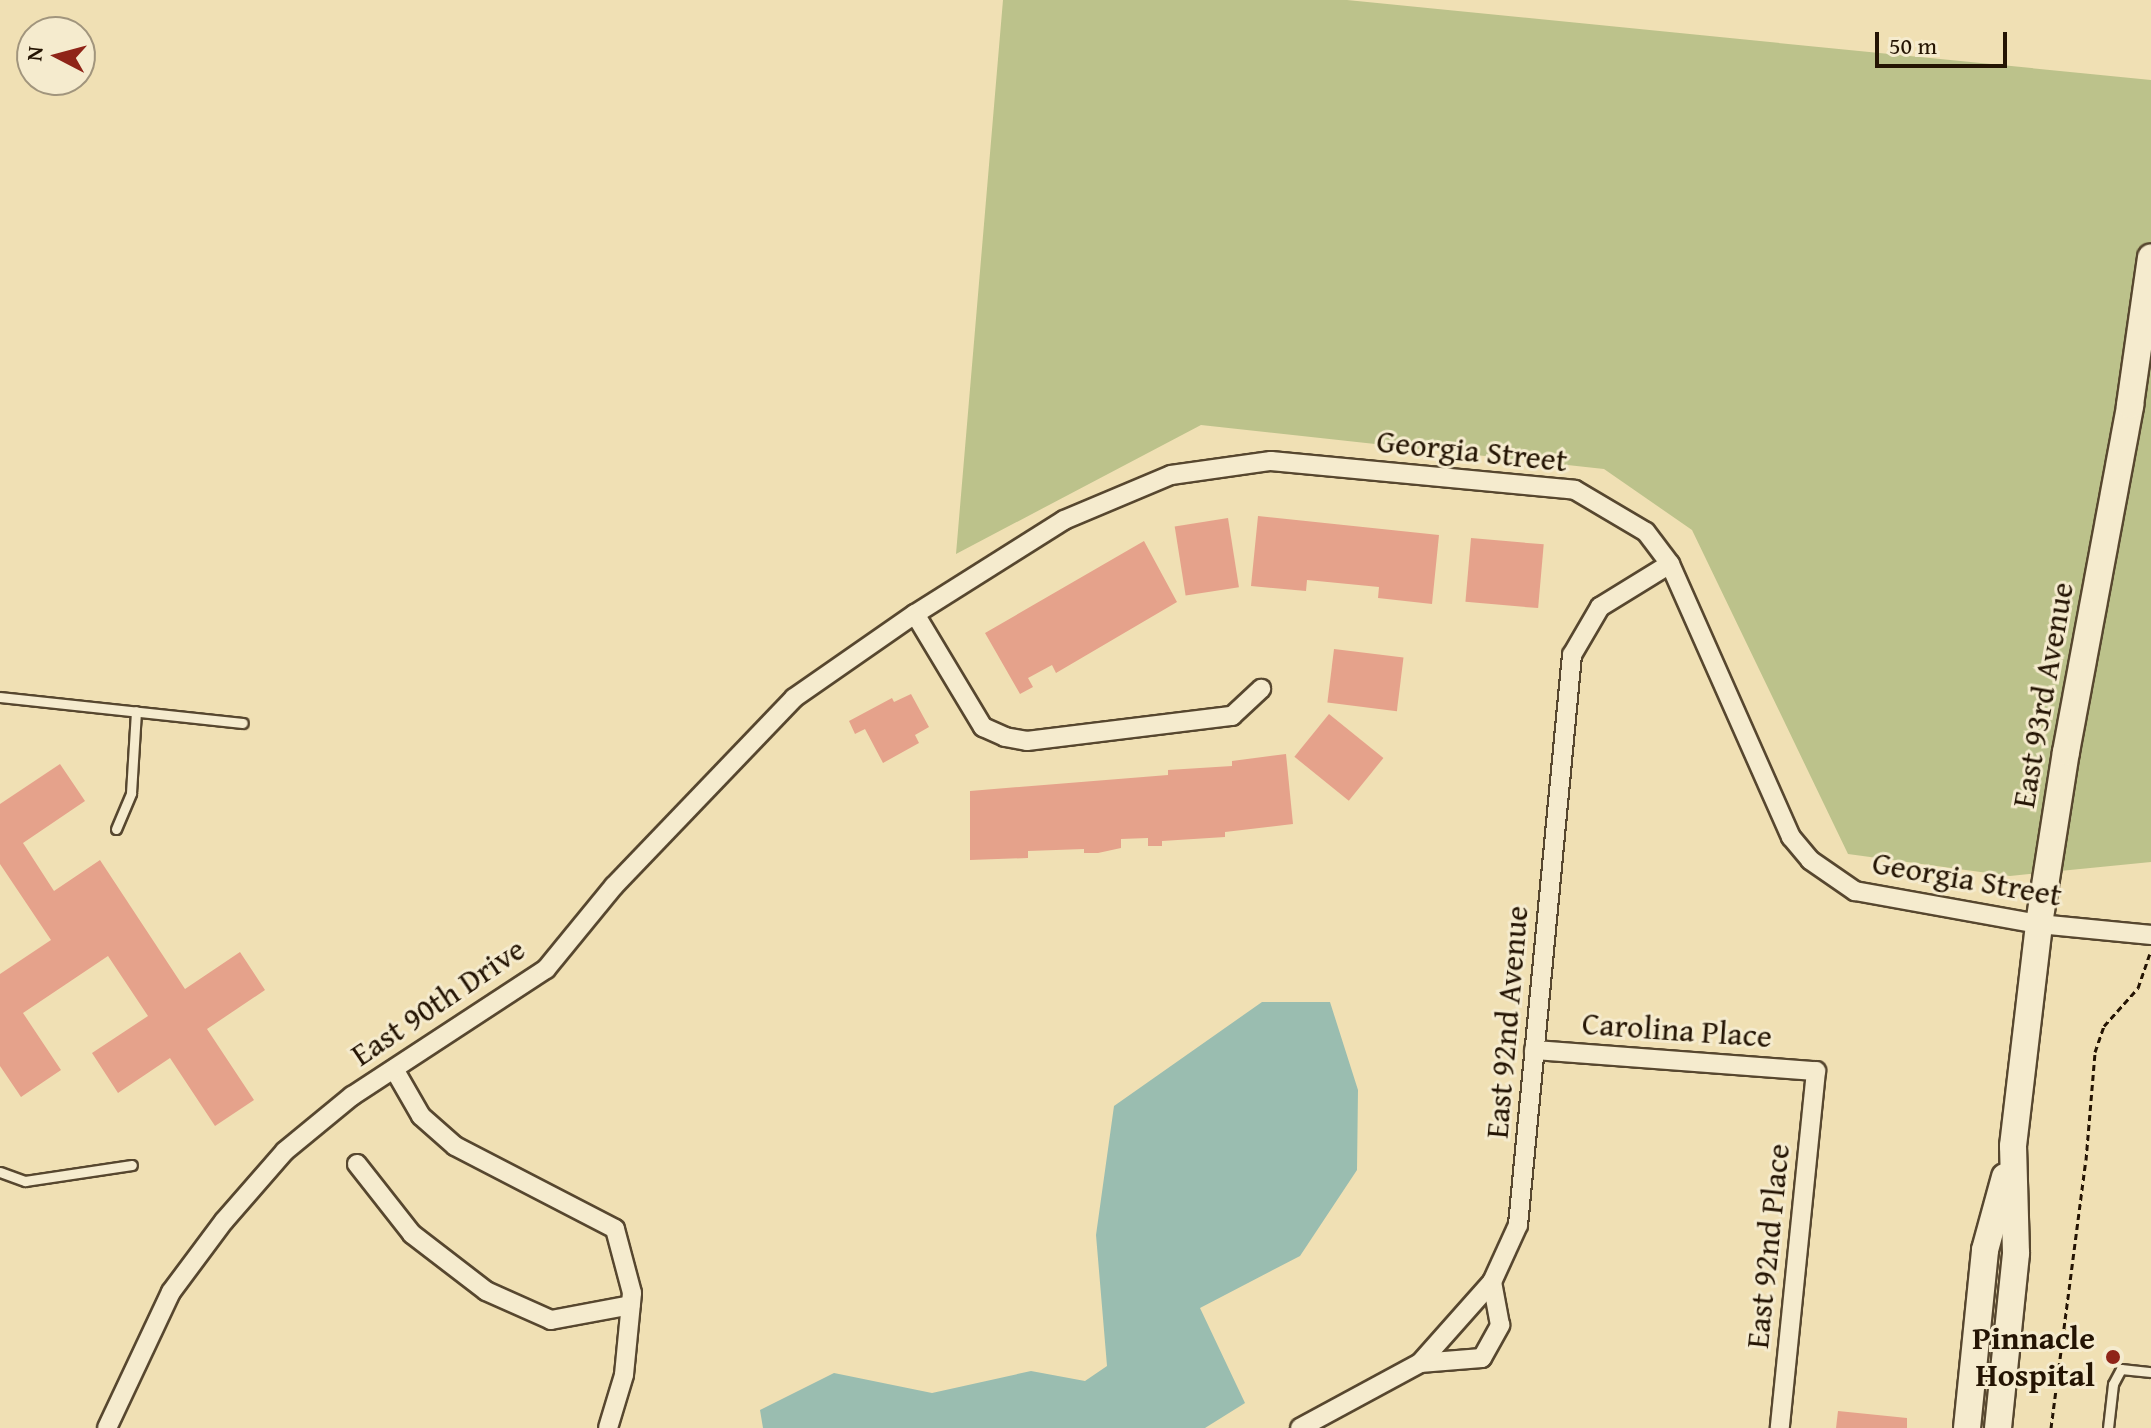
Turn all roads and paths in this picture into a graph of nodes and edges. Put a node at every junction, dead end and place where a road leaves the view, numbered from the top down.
1 (2151, 257) edge
2 (1670, 564) junction
3 (915, 614) junction
4 (850, 660) joint
5 (1261, 689) dead end
6 (0, 697) edge
7 (136, 711) junction
8 (243, 723) dead end
9 (116, 829) dead end
10 (2039, 924) junction
11 (2151, 935) edge
12 (2151, 950) edge
13 (1534, 1050) junction
14 (394, 1069) junction
15 (1816, 1071) joint
16 (2013, 1146) junction
17 (357, 1164) dead end
18 (132, 1165) dead end
19 (0, 1172) edge
20 (1492, 1282) junction
21 (631, 1305) junction
22 (1420, 1363) junction
23 (2151, 1372) edge
24 (107, 1428) edge
25 (608, 1428) edge
26 (1300, 1428) edge
27 (1780, 1428) edge
28 (1967, 1428) edge
29 (1998, 1428) edge
30 (2051, 1428) edge
31 (2108, 1428) edge

1 - 10 street, East 93rd Avenue
2 - 3 street, Georgia Street
2 - 10 street, Georgia Street
2 - 13 street, East 92nd Avenue
3 - 4 street, Georgia Street
3 - 5 street
4 - 14 street, East 90th Drive
6 - 7 lane
7 - 8 lane
7 - 9 lane
10 - 11 street, Georgia Street
10 - 16 street, East 93rd Avenue
12 - 30 path
13 - 15 street, Carolina Place
13 - 20 street, East 92nd Avenue
14 - 21 street
14 - 24 street, East 90th Drive
15 - 27 street, East 92nd Place
16 - 28 street, East 93rd Avenue
16 - 29 street, East 93rd Avenue
17 - 21 street
18 - 19 lane
20 - 22 street, East 92nd Avenue
20 - 22 street
21 - 25 street
22 - 26 street, East 92nd Avenue
23 - 31 lane

